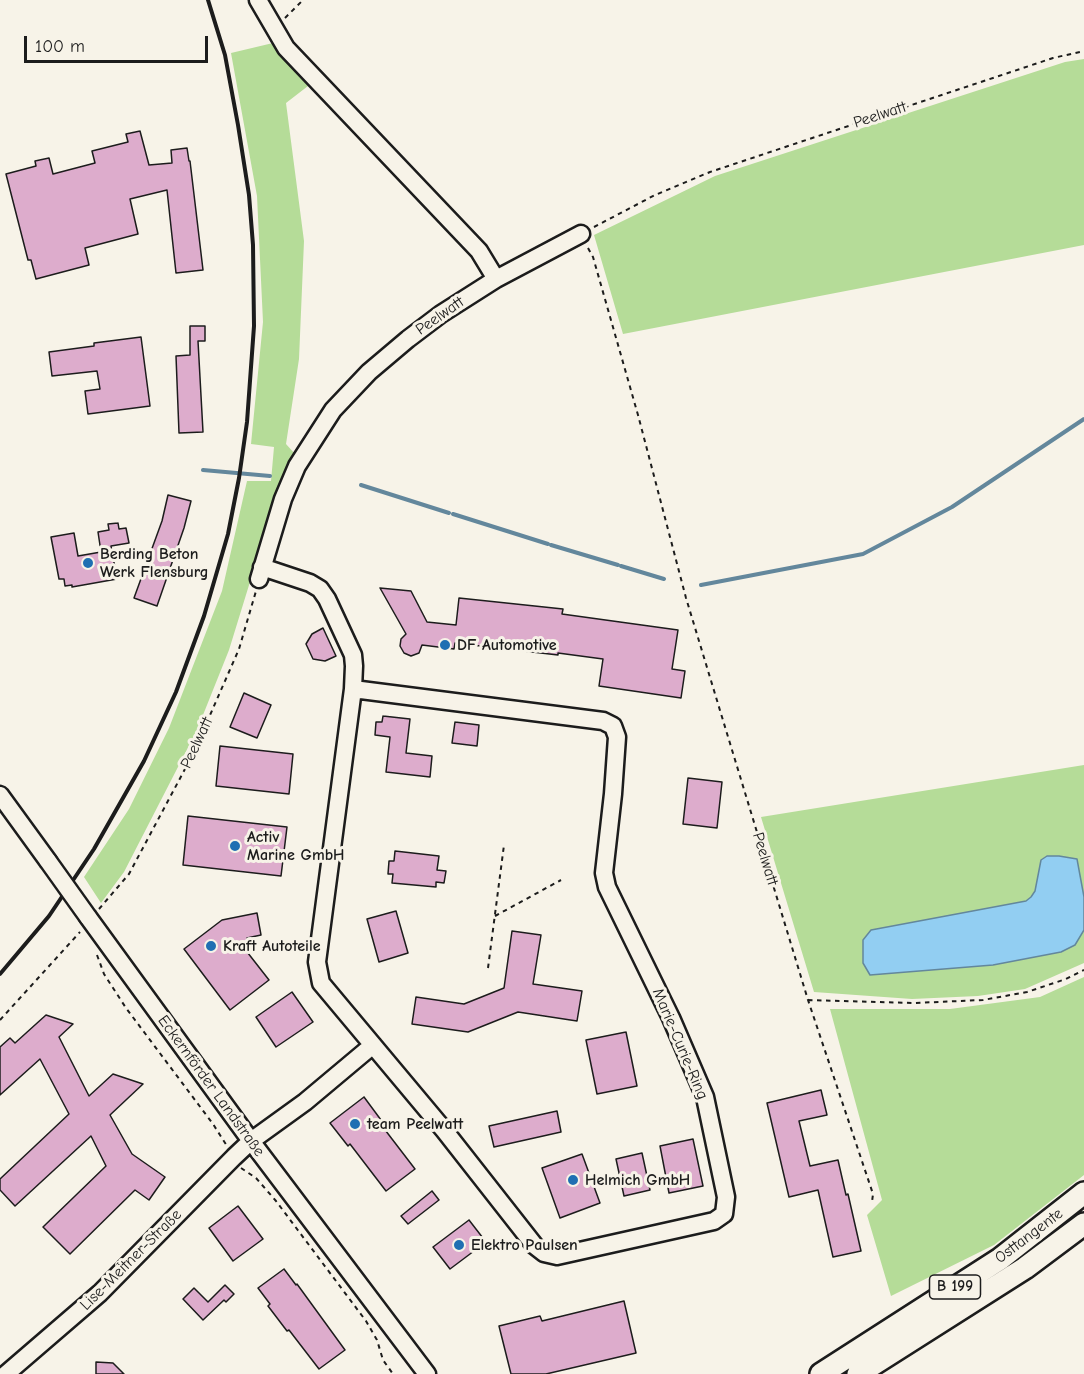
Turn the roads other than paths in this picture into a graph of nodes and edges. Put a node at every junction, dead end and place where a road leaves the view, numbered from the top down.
1 (258, 0) edge
2 (583, 237) road end
3 (496, 279) junction
4 (261, 573) joint
5 (353, 689) junction
6 (0, 795) edge
7 (373, 1045) junction
8 (251, 1141) junction
9 (1084, 1193) edge
10 (1084, 1224) edge
11 (6, 1374) edge
12 (427, 1374) edge
13 (821, 1374) edge
14 (858, 1374) edge

1 - 3 street
2 - 3 street, Peelwatt
3 - 4 street, Peelwatt
4 - 5 street, Marie-Curie-Ring
5 - 7 street, Marie-Curie-Ring
5 - 7 street, Marie-Curie-Ring
6 - 8 street, Eckernförder Landstraße, bridge
7 - 8 street
8 - 11 street, Lise-Meitner-Straße
8 - 12 street, Eckernförder Landstraße
9 - 13 main road, Osttangente / B 199
10 - 14 main road, Osttangente / B 199

